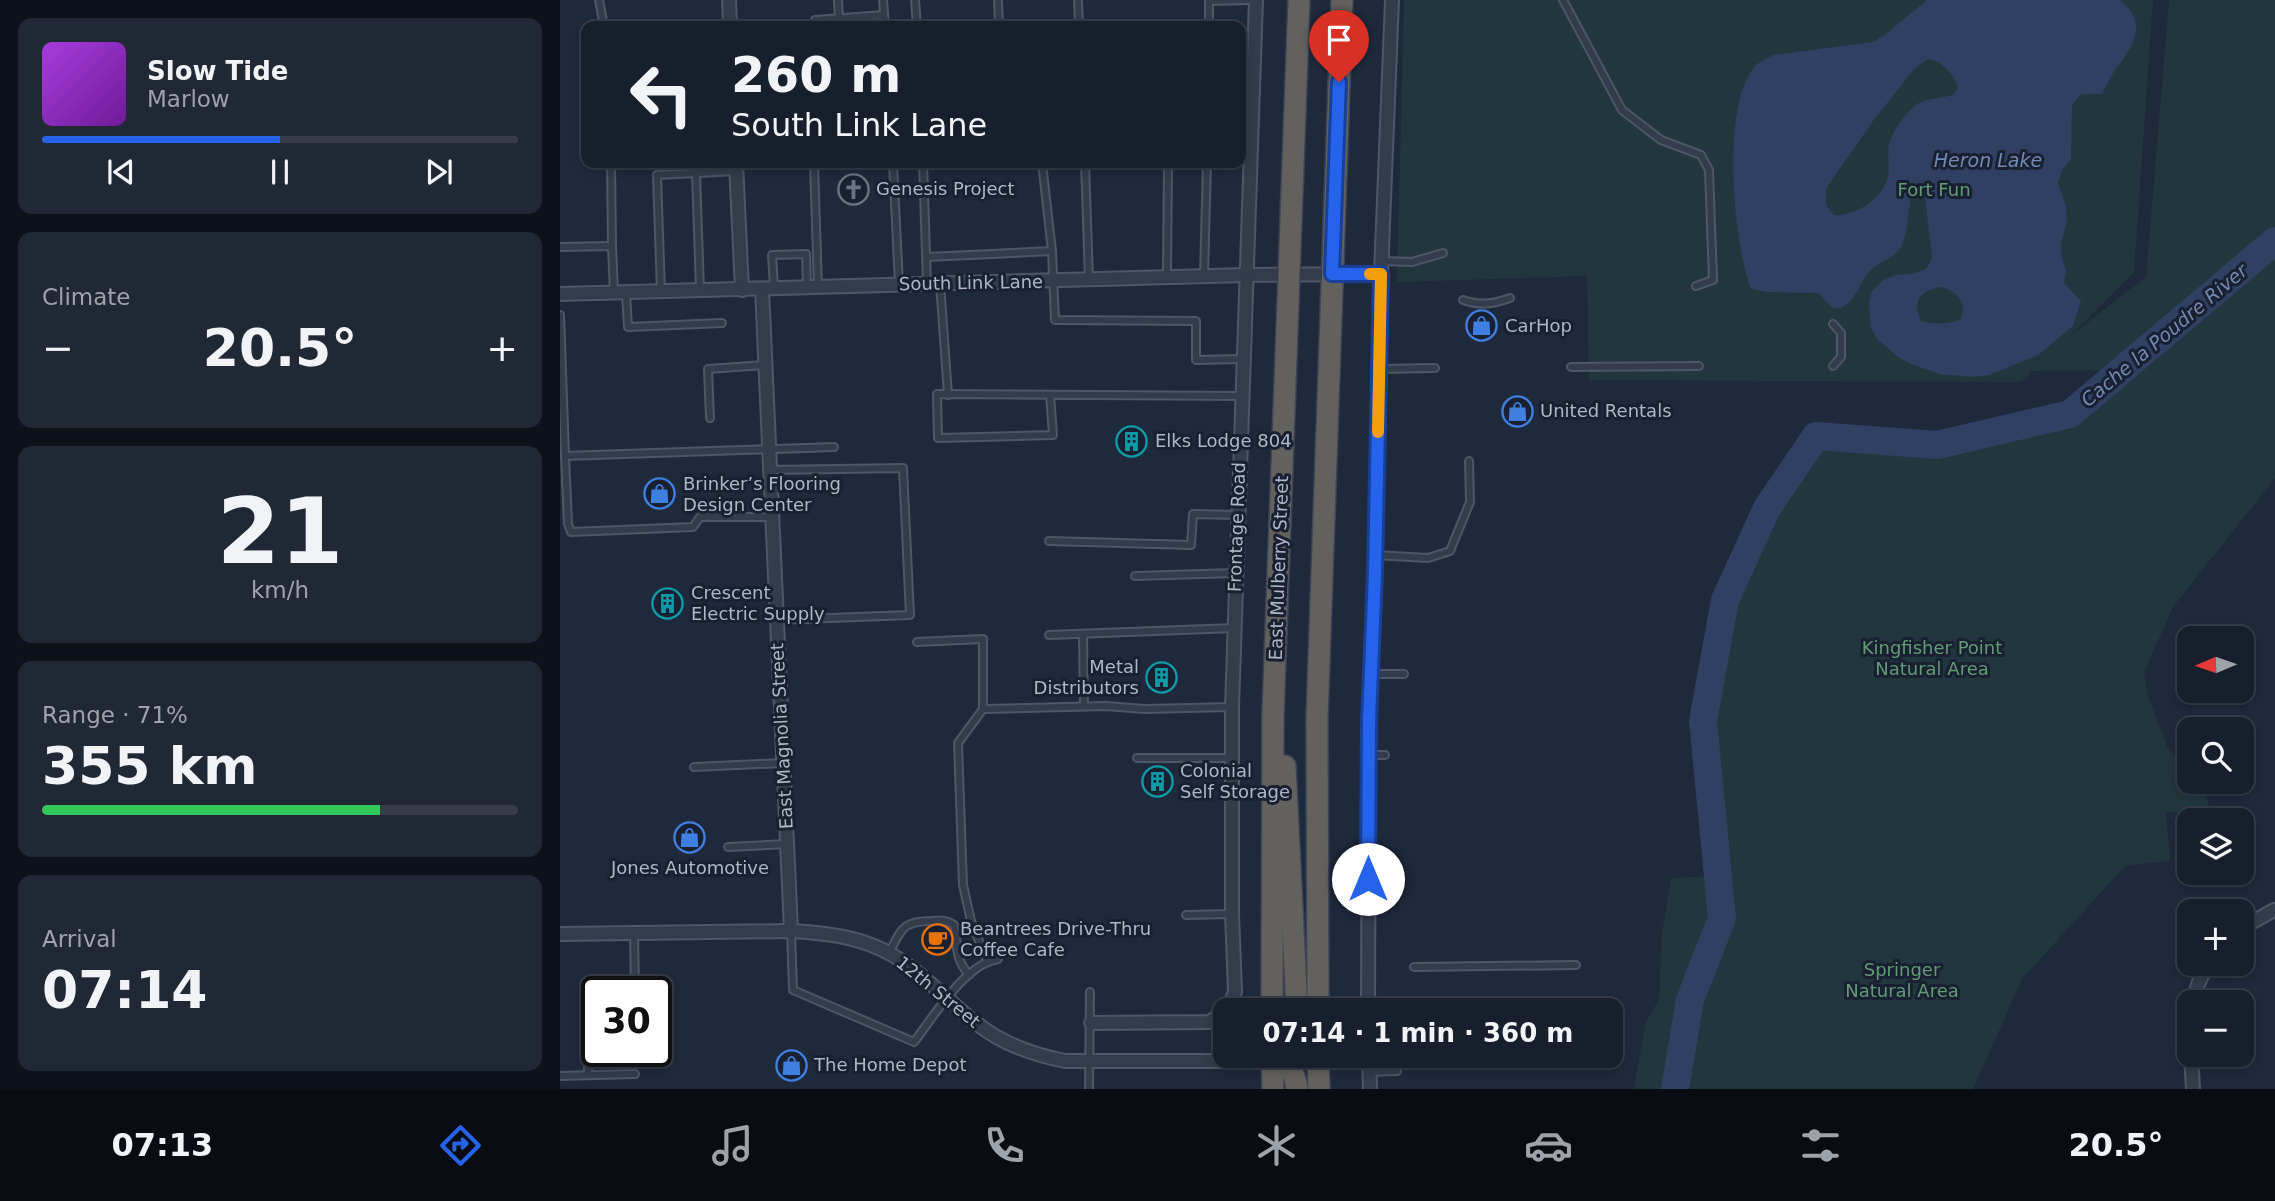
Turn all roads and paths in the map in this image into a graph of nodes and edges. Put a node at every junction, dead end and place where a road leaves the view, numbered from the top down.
1 (599, 0) edge
2 (729, 0) edge
3 (838, 0) edge
4 (883, 0) edge
5 (915, 0) edge
6 (998, 0) edge
7 (1078, 0) edge
8 (1249, 0) edge
9 (1256, 0) edge
10 (1299, 0) edge
11 (1342, 0) edge
12 (1392, 0) edge
13 (1563, 0) edge
14 (1209, 1) edge
15 (884, 16) junction
16 (839, 18) junction
17 (603, 21) edge
18 (730, 21) edge
19 (825, 21) edge
20 (884, 21) edge
21 (917, 21) edge
22 (999, 21) edge
23 (1079, 21) edge
24 (1209, 21) edge
25 (1246, 127) edge
26 (611, 168) edge
27 (729, 168) edge
28 (736, 168) edge
29 (814, 168) edge
30 (893, 168) edge
31 (923, 168) edge
32 (1043, 168) edge
33 (1085, 168) edge
34 (1168, 168) edge
35 (1207, 168) edge
36 (1246, 168) edge
37 (696, 173) junction
38 (612, 246) junction
39 (560, 247) edge
40 (1052, 251) junction
41 (817, 253) junction
42 (1443, 253) dead end
43 (806, 254) junction
44 (927, 257) junction
45 (1382, 268) junction
46 (1289, 274) junction
47 (1332, 274) junction
48 (1245, 275) junction
49 (1204, 276) junction
50 (1167, 277) junction
51 (1089, 280) junction
52 (1053, 281) junction
53 (899, 284) junction
54 (934, 284) junction
55 (1696, 286) dead end
56 (812, 288) junction
57 (768, 289) junction
58 (742, 290) junction
59 (700, 291) junction
60 (661, 292) junction
61 (620, 293) junction
62 (560, 294) edge
63 (1510, 298) dead end
64 (1463, 300) dead end
65 (560, 315) edge
66 (722, 323) dead end
67 (1833, 324) dead end
68 (560, 326) edge
69 (1242, 359) junction
70 (765, 366) junction
71 (1699, 366) dead end
72 (1833, 366) dead end
73 (1570, 367) dead end
74 (1435, 368) dead end
75 (1379, 369) junction
76 (948, 395) junction
77 (1050, 395) junction
78 (1241, 396) junction
79 (710, 418) dead end
80 (834, 446) dead end
81 (769, 450) junction
82 (565, 456) junction
83 (1469, 461) dead end
84 (770, 470) junction
85 (1238, 515) junction
86 (772, 517) junction
87 (1049, 541) dead end
88 (1375, 555) junction
89 (1236, 573) junction
90 (1135, 576) dead end
91 (777, 620) junction
92 (1234, 628) junction
93 (1049, 635) dead end
94 (1083, 635) junction
95 (917, 642) dead end
96 (1276, 666) junction
97 (1371, 674) junction
98 (1404, 674) dead end
99 (1084, 706) junction
100 (1232, 707) junction
101 (984, 709) junction
102 (1369, 755) junction
103 (1385, 755) dead end
104 (1136, 758) dead end
105 (1232, 758) junction
106 (783, 763) junction
107 (694, 767) dead end
108 (787, 844) junction
109 (728, 847) dead end
110 (2274, 910) edge
111 (1231, 914) junction
112 (1186, 915) dead end
113 (2254, 921) edge
114 (791, 931) junction
115 (634, 932) junction
116 (560, 934) edge
117 (889, 953) junction
118 (998, 959) dead end
119 (987, 961) junction
120 (1576, 965) dead end
121 (1414, 967) dead end
122 (968, 975) junction
123 (634, 976) edge
124 (1090, 992) dead end
125 (1231, 998) edge
126 (1272, 998) edge
127 (1296, 998) edge
128 (1318, 998) edge
129 (1368, 998) edge
130 (947, 999) junction
131 (1213, 1019) edge
132 (1091, 1023) junction
133 (1213, 1059) edge
134 (1091, 1061) junction
135 (588, 1067) edge
136 (2192, 1067) edge
137 (1272, 1068) edge
138 (1289, 1068) edge
139 (1318, 1068) edge
140 (1369, 1068) edge
141 (1397, 1071) dead end
142 (1369, 1072) junction
143 (635, 1074) dead end
144 (588, 1075) junction
145 (560, 1076) edge
146 (1089, 1089) edge
147 (1273, 1089) edge
148 (1297, 1089) edge
149 (1319, 1089) edge
150 (1370, 1089) edge
151 (2193, 1089) edge

1 - 17 lane
2 - 18 street
3 - 16 lane
4 - 15 lane
5 - 21 lane
6 - 22 lane
7 - 23 lane
8 - 14 lane
9 - 25 street, Frontage Road
10 - 46 highway, East Mulberry Street
11 - 47 highway
12 - 45 street
13 - 55 lane
14 - 24 lane
15 - 16 lane
15 - 20 lane
16 - 19 lane
26 - 38 lane
27 - 37 lane
28 - 58 street
29 - 41 lane
30 - 53 lane
31 - 44 lane
32 - 40 lane
33 - 51 lane
34 - 50 lane
35 - 49 lane
36 - 48 street, Frontage Road
37 - 59 lane
37 - 60 lane
38 - 39 lane
38 - 61 lane
40 - 44 lane
40 - 52 lane
41 - 43 lane
41 - 56 lane
42 - 45 lane
43 - 56 lane
43 - 57 lane
44 - 54 lane
45 - 47 street, South Link Lane
45 - 75 street
46 - 47 street, South Link Lane
46 - 48 street, South Link Lane
46 - 96 highway, East Mulberry Street
47 - 128 highway
48 - 49 street, South Link Lane
48 - 69 street, Frontage Road
49 - 50 street, South Link Lane
50 - 51 street, South Link Lane
51 - 52 street, South Link Lane
52 - 54 street, South Link Lane
52 - 69 lane
53 - 54 street, South Link Lane
53 - 56 street, South Link Lane
54 - 76 lane
56 - 57 street, South Link Lane
57 - 58 street, South Link Lane
57 - 70 street, East Magnolia Street
58 - 59 street, South Link Lane
59 - 60 street, South Link Lane
60 - 61 street, South Link Lane
61 - 62 street, South Link Lane
61 - 66 lane
63 - 64 lane
65 - 68 lane
67 - 72 lane
68 - 82 lane
69 - 78 street, Frontage Road
70 - 79 lane
70 - 81 street, East Magnolia Street
71 - 73 lane
74 - 75 lane
75 - 88 street
76 - 77 lane
76 - 77 lane
77 - 78 lane
78 - 85 street, Frontage Road
80 - 81 lane
81 - 82 lane
81 - 84 street, East Magnolia Street
82 - 86 lane
83 - 88 lane
84 - 86 street, East Magnolia Street
84 - 91 lane
85 - 87 lane
85 - 89 street, Frontage Road
86 - 91 street, East Magnolia Street
88 - 97 street
89 - 90 lane
89 - 92 street, Frontage Road
91 - 106 street, East Magnolia Street
92 - 94 lane
92 - 100 street, Frontage Road
93 - 94 lane
94 - 99 lane
95 - 101 lane
96 - 126 highway, East Mulberry Street
96 - 127 highway
97 - 98 lane
97 - 102 street
99 - 100 lane
99 - 101 lane
100 - 105 street, Frontage Road
101 - 119 lane
102 - 103 lane
102 - 129 street
104 - 105 lane
105 - 111 street, Frontage Road
106 - 107 lane
106 - 108 street, East Magnolia Street
108 - 109 lane
108 - 114 street, East Magnolia Street
110 - 113 street
111 - 112 lane
111 - 125 street, Frontage Road
114 - 115 street, 12th Street
114 - 117 street, 12th Street
114 - 130 lane
115 - 116 street, 12th Street
115 - 123 lane
117 - 122 lane
117 - 130 street, 12th Street
118 - 119 lane
119 - 122 lane
120 - 121 lane
122 - 130 lane
124 - 132 lane
130 - 134 street, 12th Street
131 - 132 street, Frontage Road
132 - 134 lane
133 - 134 street, 12th Street
134 - 146 lane
135 - 144 lane
136 - 151 street
137 - 147 highway
138 - 148 highway
139 - 149 highway
140 - 142 street
141 - 142 lane
142 - 150 street
143 - 144 lane
144 - 145 lane

